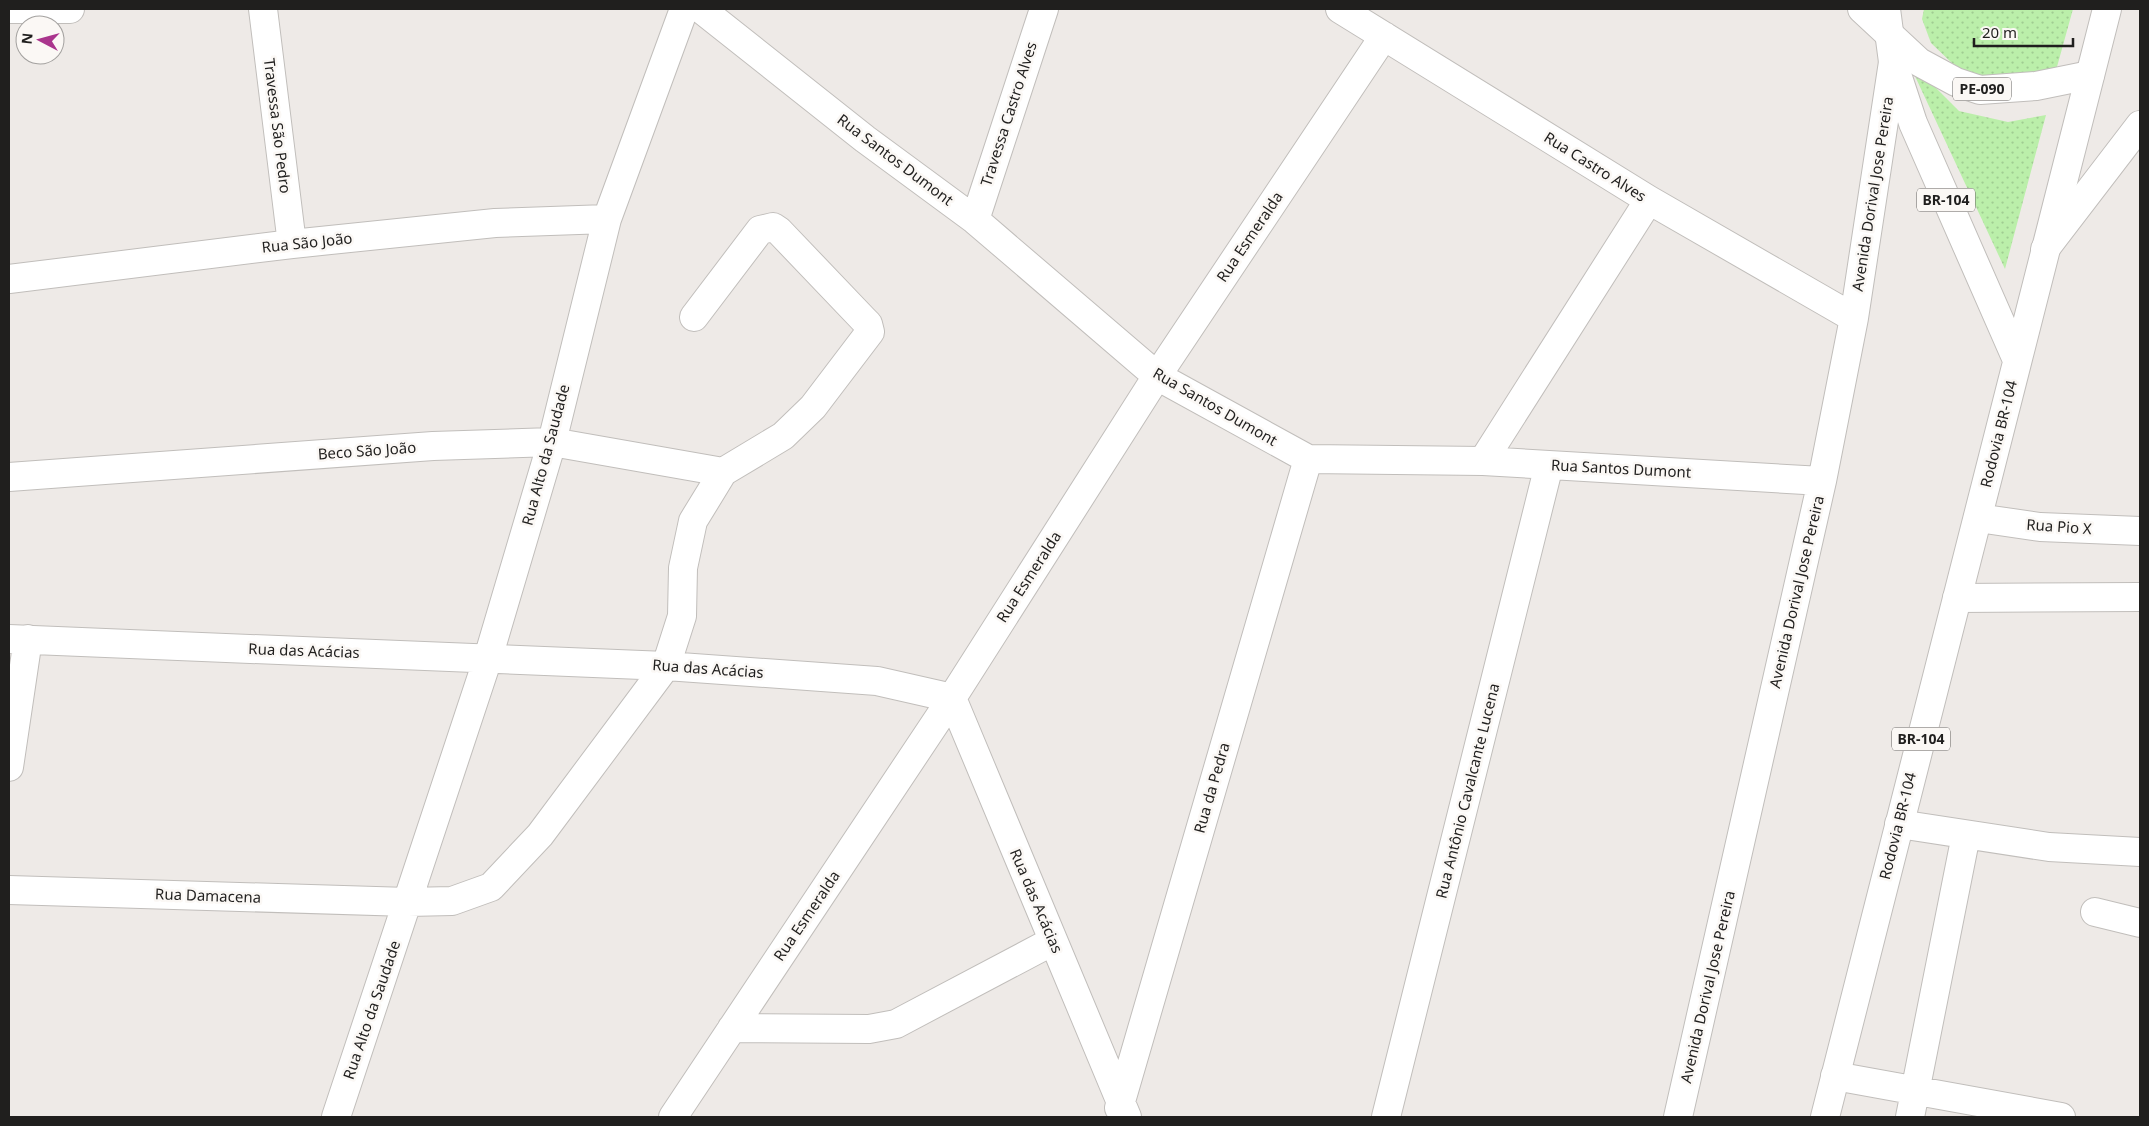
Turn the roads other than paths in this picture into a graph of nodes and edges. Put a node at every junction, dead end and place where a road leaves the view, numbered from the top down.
1 (9, 9) edge
2 (70, 9) edge
3 (263, 9) edge
4 (684, 9) edge
5 (701, 9) edge
6 (1044, 9) edge
7 (1340, 9) edge
8 (1862, 9) edge
9 (2107, 9) edge
10 (1888, 22) edge
11 (1384, 36) junction
12 (1893, 62) junction
13 (2090, 75) junction
14 (2140, 125) edge
15 (1649, 200) junction
16 (607, 219) junction
17 (975, 220) junction
18 (292, 244) junction
19 (2044, 251) junction
20 (9, 280) edge
21 (694, 317) dead end
22 (1854, 318) junction
23 (2017, 360) junction
24 (1157, 376) junction
25 (552, 442) junction
26 (1308, 459) junction
27 (1482, 461) junction
28 (1549, 465) junction
29 (723, 472) junction
30 (9, 478) edge
31 (1822, 481) junction
32 (1978, 518) junction
33 (2140, 531) edge
34 (2140, 597) edge
35 (1957, 598) junction
36 (18, 639) edge
37 (488, 658) junction
38 (666, 666) junction
39 (952, 698) junction
40 (9, 767) edge
41 (1899, 824) junction
42 (1966, 835) junction
43 (2140, 852) edge
44 (9, 890) edge
45 (408, 902) junction
46 (2095, 912) dead end
47 (2140, 923) edge
48 (1053, 941) junction
49 (732, 1028) junction
50 (1835, 1076) junction
51 (1916, 1091) junction
52 (1121, 1112) edge
53 (336, 1117) edge
54 (673, 1117) edge
55 (1386, 1117) edge
56 (1678, 1117) edge
57 (1825, 1117) edge
58 (1910, 1117) edge
59 (2061, 1117) edge

1 - 2 main road
3 - 18 main road, Travessa São Pedro
4 - 16 main road, Rua Alto da Saudade
5 - 17 main road, Rua Santos Dumont
6 - 17 main road, Travessa Castro Alves
7 - 11 main road, Rua Castro Alves
8 - 10 main road, PE-090
9 - 13 main road, Rodovia BR-104 / BR-104
10 - 12 main road, Rodovia BR-104 / BR-104
10 - 13 main road, PE-090
11 - 15 main road, Rua Castro Alves
11 - 24 main road, Rua Esmeralda
12 - 22 main road, Avenida Dorival Jose Pereira
12 - 23 main road, Rodovia BR-104 / BR-104
13 - 19 main road, Rodovia BR-104 / BR-104
14 - 19 main road
15 - 22 main road, Rua Castro Alves
15 - 27 main road
16 - 18 main road, Rua São João
16 - 25 main road, Rua Alto da Saudade
17 - 24 main road, Rua Santos Dumont
18 - 20 main road, Rua São João
19 - 23 main road, Rodovia BR-104 / BR-104
21 - 29 main road
22 - 31 main road, Avenida Dorival Jose Pereira
23 - 32 main road, Rodovia BR-104 / BR-104
24 - 26 main road, Rua Santos Dumont
24 - 39 main road, Rua Esmeralda
25 - 29 main road, Beco São João
25 - 30 main road, Beco São João
25 - 37 main road, Rua Alto da Saudade
26 - 27 main road, Rua Santos Dumont
26 - 52 main road, Rua da Pedra
27 - 28 main road, Rua Santos Dumont
28 - 31 main road, Rua Santos Dumont
28 - 55 main road, Rua Antônio Cavalcante Lucena
29 - 38 main road
31 - 56 main road, Avenida Dorival Jose Pereira
32 - 33 main road, Rua Pio X
32 - 35 main road, Rodovia BR-104 / BR-104
34 - 35 main road
35 - 41 main road, Rodovia BR-104 / BR-104
36 - 37 main road, Rua das Acácias
36 - 40 main road
37 - 38 main road, Rua das Acácias
37 - 45 main road, Rua Alto da Saudade
38 - 39 main road, Rua das Acácias
38 - 45 main road
39 - 48 main road, Rua das Acácias
39 - 49 main road, Rua Esmeralda
41 - 42 main road
41 - 50 main road, Rodovia BR-104 / BR-104
42 - 43 main road
42 - 51 main road
44 - 45 main road, Rua Damacena
45 - 53 main road, Rua Alto da Saudade
46 - 47 main road
48 - 49 main road
48 - 52 main road, Rua das Acácias
49 - 54 main road, Rua Esmeralda
50 - 51 main road
50 - 57 main road, Rodovia BR-104 / BR-104
51 - 58 main road
51 - 59 main road

